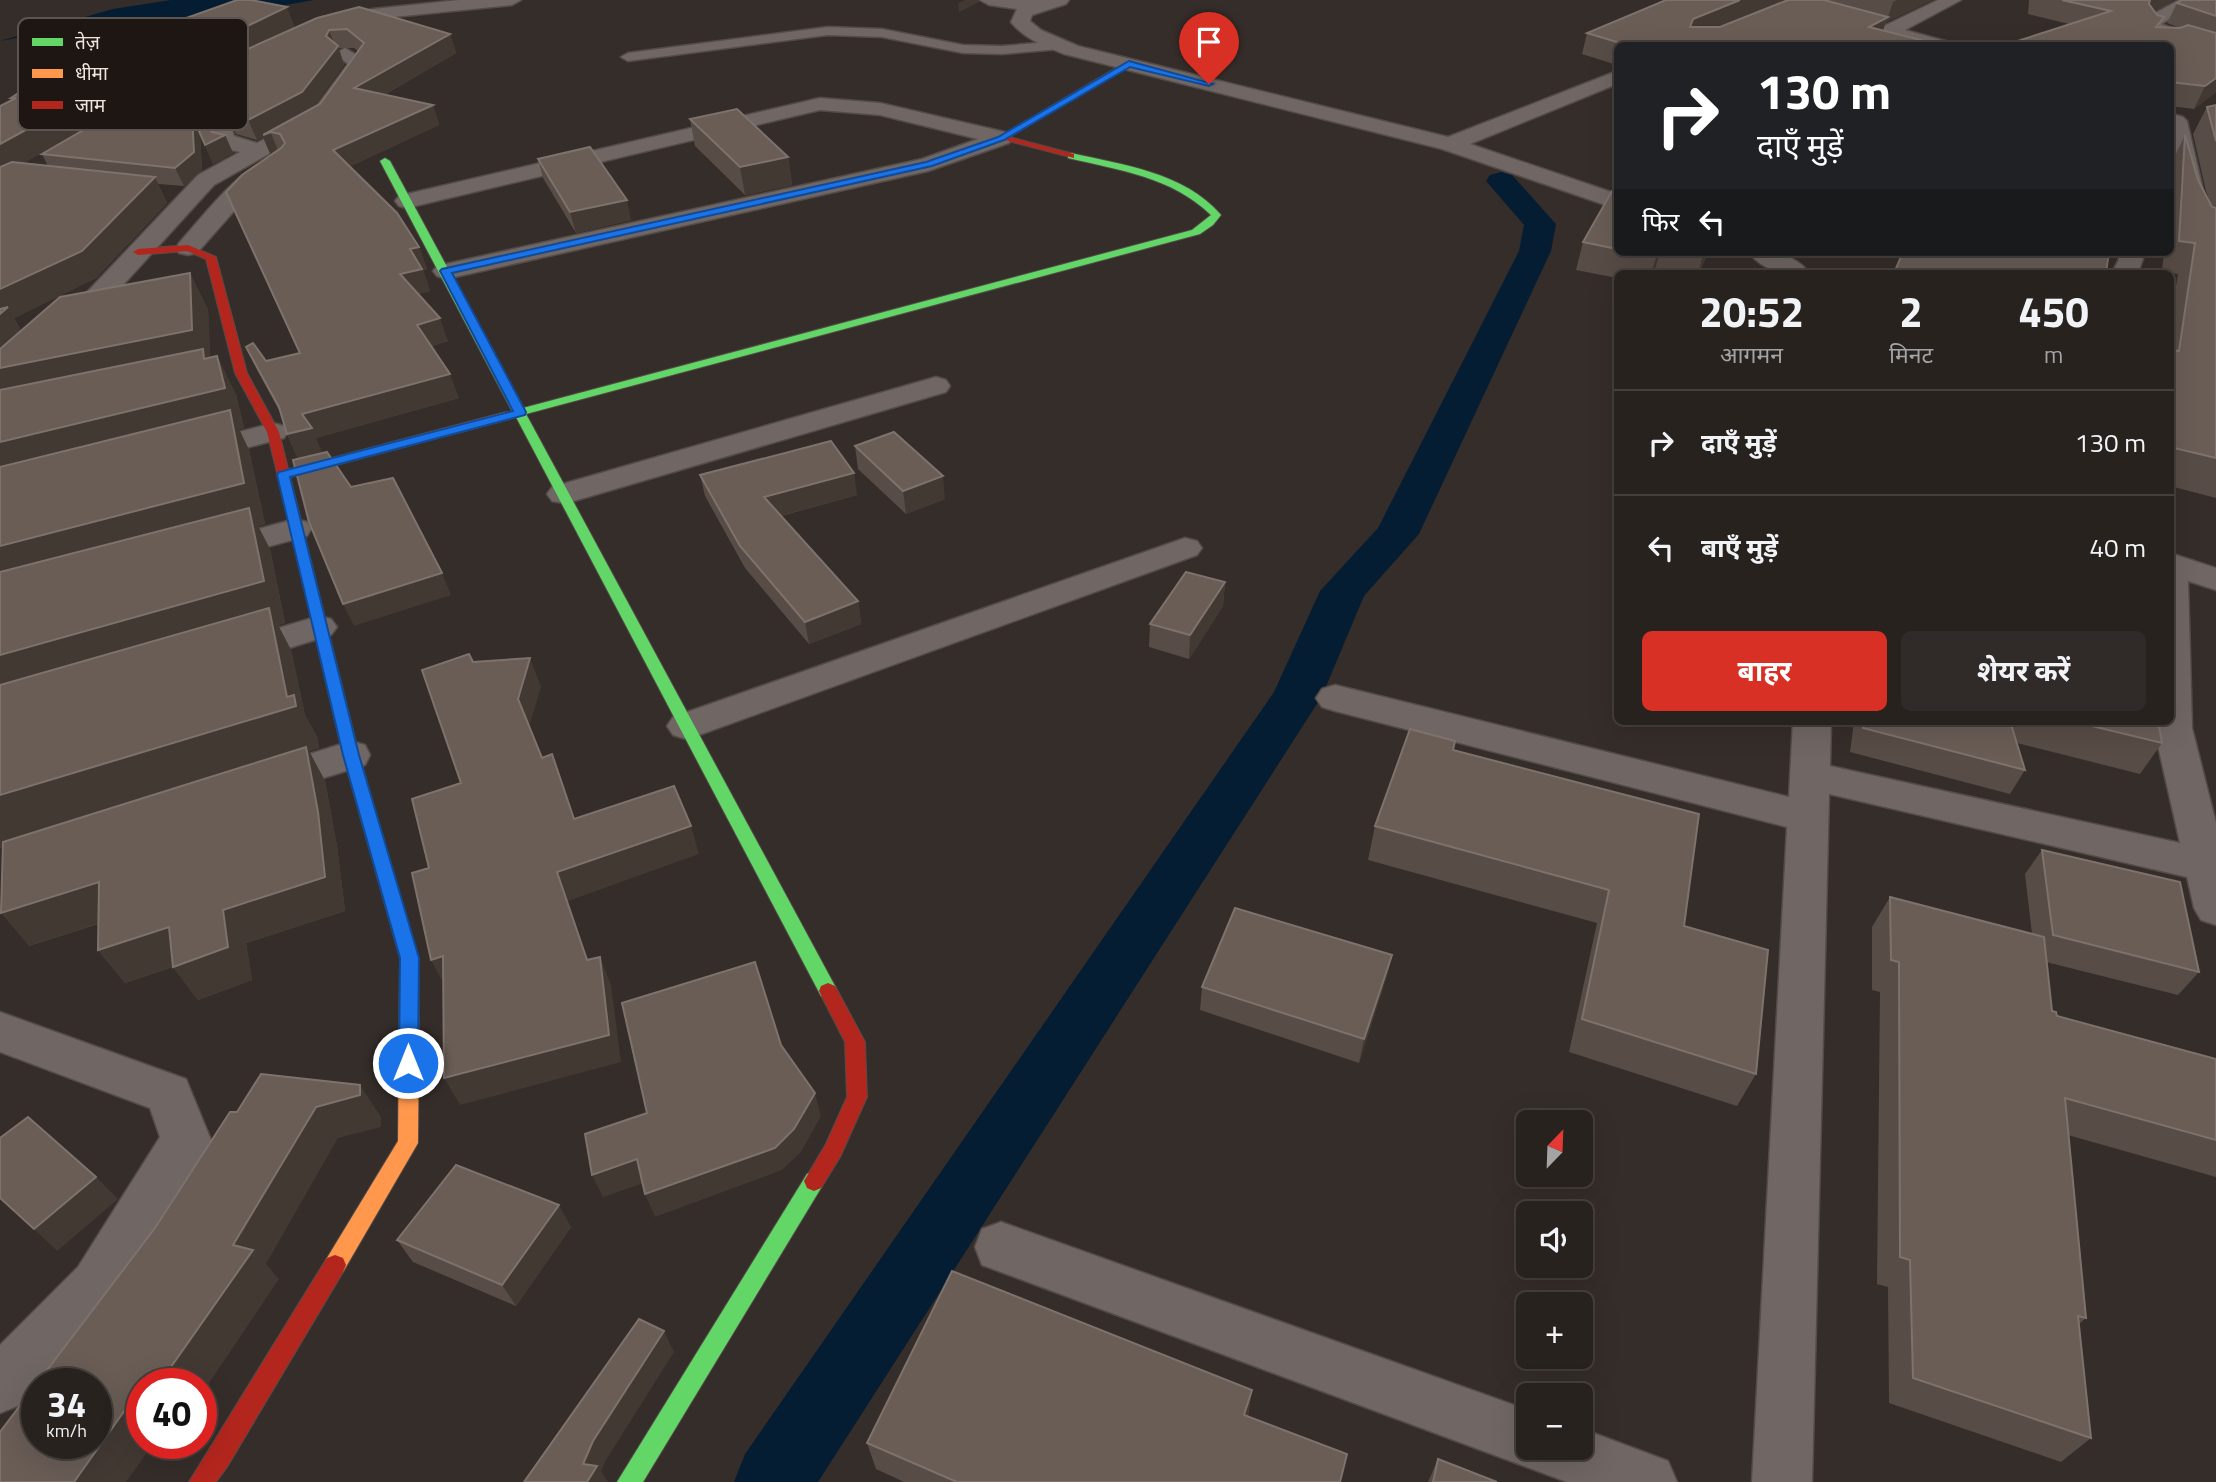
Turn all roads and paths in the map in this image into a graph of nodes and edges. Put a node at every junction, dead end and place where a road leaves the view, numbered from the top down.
1 (512, 0) edge
2 (989, 0) edge
3 (1060, 0) edge
4 (1952, 0) edge
5 (2151, 3) edge
6 (2185, 5) edge
7 (1038, 6) junction
8 (1821, 13) edge
9 (1888, 31) junction
10 (304, 36) edge
11 (2166, 41) edge
12 (1928, 42) edge
13 (2195, 43) edge
14 (1060, 45) junction
15 (281, 47) edge
16 (345, 54) edge
17 (628, 57) dead end
18 (248, 62) edge
19 (1129, 64) junction
20 (1614, 78) edge
21 (1573, 94) junction
22 (1606, 105) dead end
23 (2176, 121) dead end
24 (221, 130) edge
25 (1001, 138) junction
26 (315, 141) edge
27 (1450, 144) junction
28 (259, 150) junction
29 (385, 161) dead end
30 (163, 193) dead end
31 (188, 196) junction
32 (2187, 197) edge
33 (407, 201) junction
34 (1614, 201) edge
35 (188, 248) junction
36 (138, 252) junction
37 (1768, 256) edge
38 (1792, 270) edge
39 (446, 271) junction
40 (936, 386) dead end
41 (0, 391) edge
42 (520, 412) junction
43 (273, 432) junction
44 (169, 459) edge
45 (283, 475) junction
46 (563, 494) junction
47 (295, 529) junction
48 (1185, 548) dead end
49 (188, 558) edge
50 (2174, 565) edge
51 (2216, 580) edge
52 (319, 627) junction
53 (200, 663) edge
54 (1335, 698) dead end
55 (1812, 725) edge
56 (2173, 725) edge
57 (686, 726) junction
58 (351, 755) junction
59 (234, 792) edge
60 (1809, 797) junction
61 (2212, 888) edge
62 (0, 1032) edge
63 (1001, 1247) dead end
64 (0, 1385) edge
65 (1516, 1435) edge
66 (1587, 1460) edge
67 (201, 1482) edge
68 (629, 1482) edge
69 (1647, 1482) edge
70 (1782, 1482) edge

1 - 10 street
2 - 7 street
3 - 7 street
4 - 9 street
5 - 6 street
6 - 11 street
7 - 14 street
8 - 9 street
9 - 12 street
11 - 13 street
14 - 17 lane
14 - 19 street
15 - 18 street
16 - 28 street
19 - 25 street
19 - 27 street
20 - 21 street
21 - 22 street
21 - 27 street
23 - 32 street
24 - 28 street
25 - 33 street
25 - 39 street
25 - 42 street
26 - 35 street
27 - 34 street
28 - 31 street
29 - 33 street
30 - 31 street
31 - 36 street
33 - 39 street
35 - 36 street
35 - 43 street
36 - 41 street
37 - 38 street
39 - 42 street
40 - 46 street
42 - 45 street
42 - 46 street
43 - 44 street
43 - 45 street
45 - 47 street
46 - 57 street
47 - 49 street
47 - 52 street
48 - 57 street
50 - 51 street
52 - 53 street
52 - 58 street
54 - 60 street
55 - 60 street
56 - 61 street
57 - 68 street
58 - 59 street
58 - 67 street
60 - 61 street
60 - 70 street
62 - 64 street
63 - 65 street
66 - 69 street

